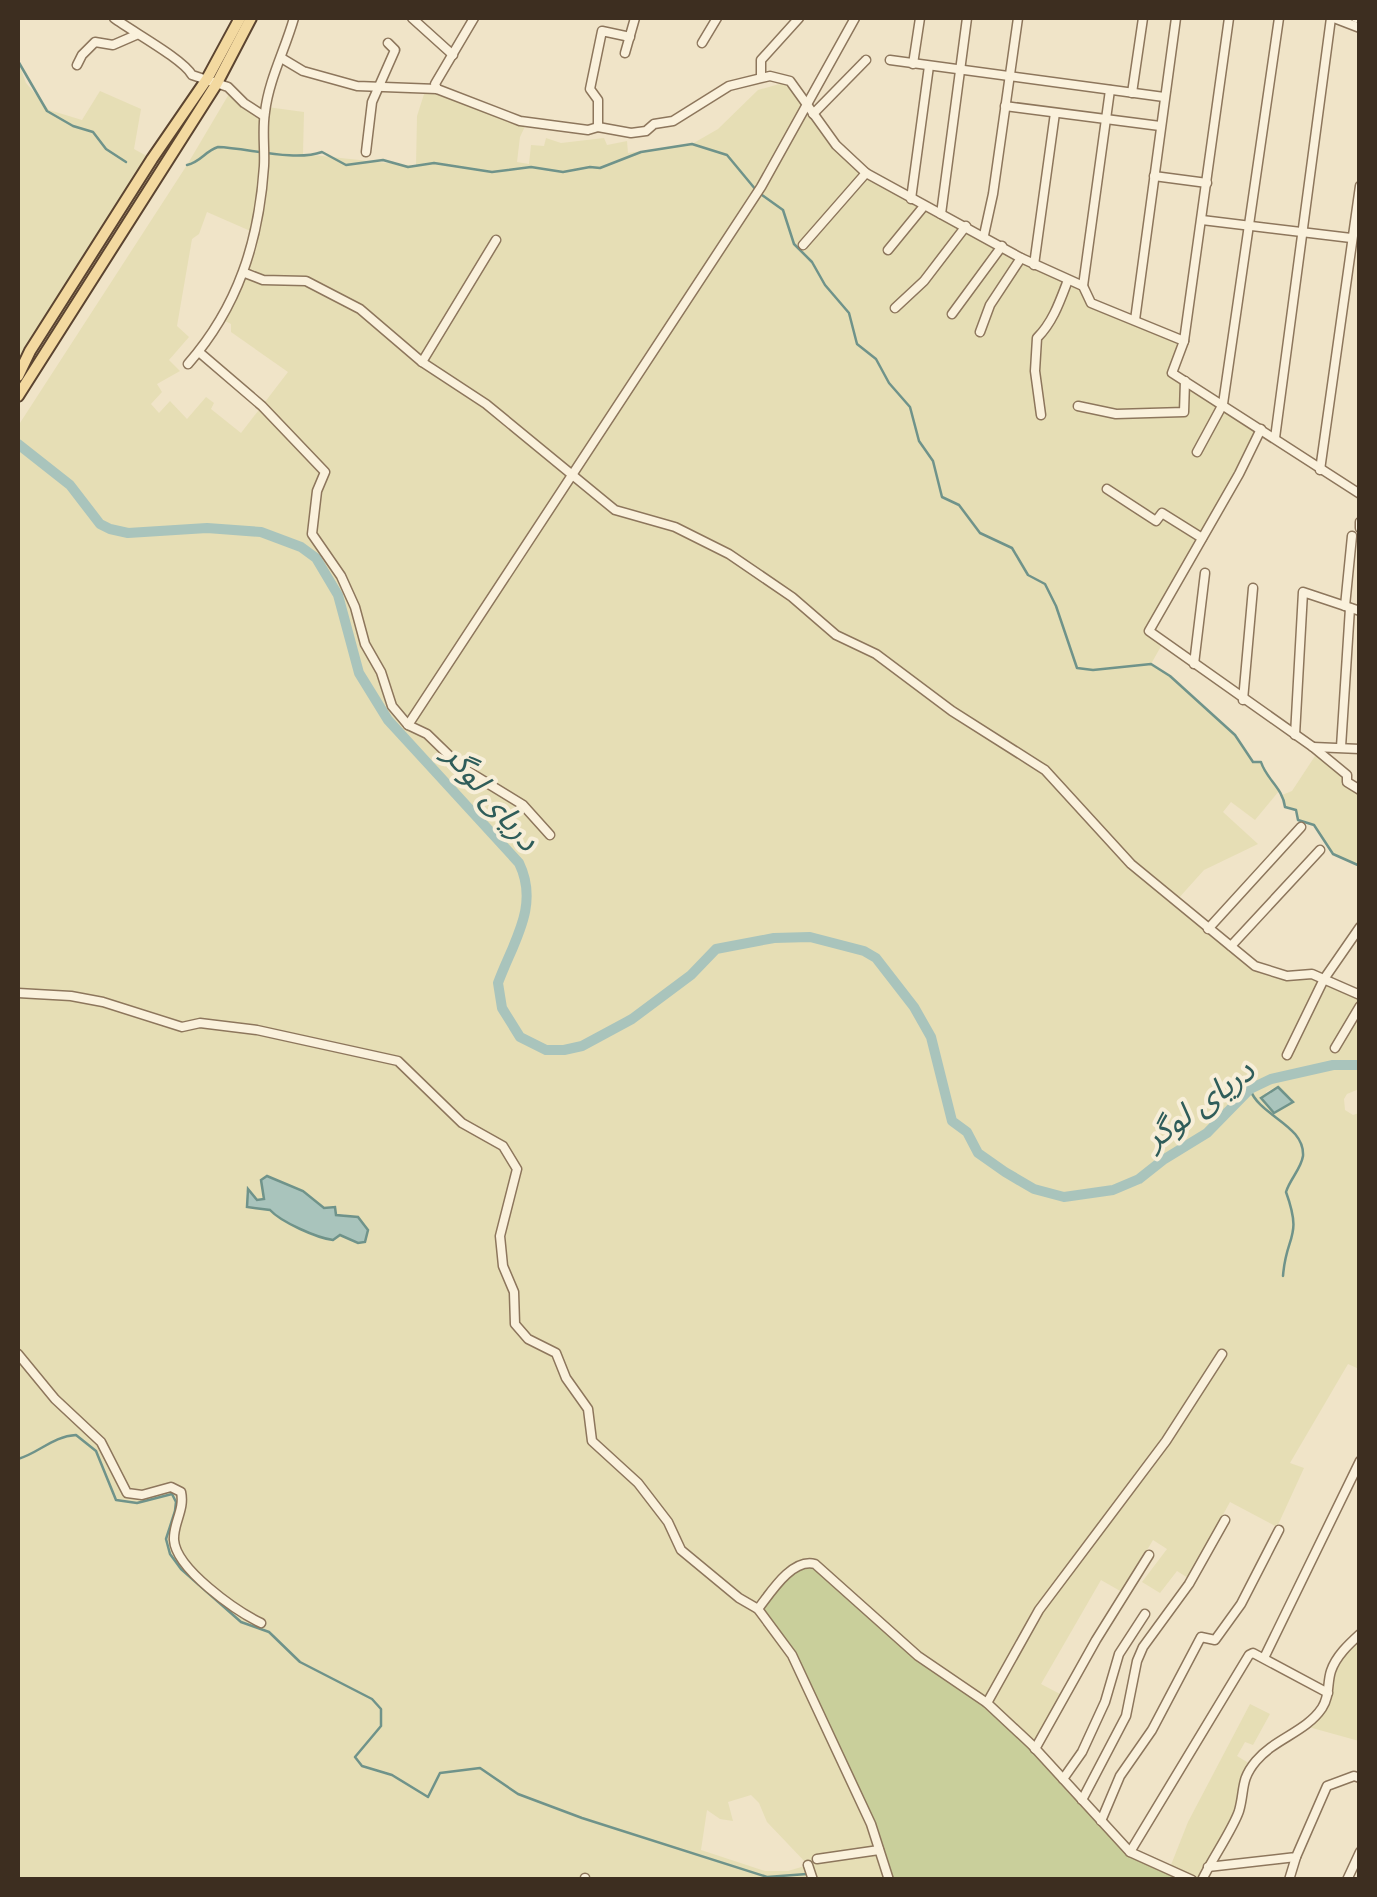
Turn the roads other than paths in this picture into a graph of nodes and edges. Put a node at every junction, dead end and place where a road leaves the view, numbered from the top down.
1 (114, 18) edge
2 (240, 18) edge
3 (251, 18) edge
4 (294, 18) edge
5 (412, 18) edge
6 (474, 18) edge
7 (635, 18) edge
8 (717, 18) edge
9 (799, 18) edge
10 (855, 18) edge
11 (920, 18) edge
12 (967, 18) edge
13 (1018, 18) edge
14 (1143, 18) edge
15 (1176, 18) edge
16 (1230, 18) edge
17 (1279, 18) edge
18 (1332, 18) edge
19 (1360, 28) edge
20 (136, 35) junction
21 (630, 38) junction
22 (388, 43) dead end
23 (702, 43) dead end
24 (625, 53) dead end
25 (453, 55) junction
26 (283, 59) junction
27 (866, 60) dead end
28 (890, 60) dead end
29 (914, 64) junction
30 (77, 65) dead end
31 (929, 66) junction
32 (960, 70) junction
33 (1010, 76) junction
34 (761, 77) junction
35 (212, 81) junction
36 (377, 87) junction
37 (437, 89) junction
38 (1110, 90) junction
39 (1132, 93) junction
40 (1164, 97) junction
41 (806, 103) junction
42 (1005, 106) junction
43 (1056, 113) junction
44 (812, 114) junction
45 (264, 116) junction
46 (1106, 120) junction
47 (598, 126) junction
48 (1160, 126) junction
49 (366, 152) dead end
50 (866, 173) junction
51 (1154, 176) junction
52 (1206, 183) junction
53 (1360, 186) edge
54 (910, 199) junction
55 (924, 206) junction
56 (940, 214) junction
57 (1202, 220) junction
58 (966, 226) junction
59 (1248, 226) junction
60 (1303, 232) junction
61 (984, 235) junction
62 (1351, 238) junction
63 (496, 240) dead end
64 (803, 244) dead end
65 (1002, 246) junction
66 (888, 250) dead end
67 (1349, 252) junction
68 (1021, 258) junction
69 (1360, 260) edge
70 (1034, 265) junction
71 (245, 273) junction
72 (1068, 280) junction
73 (1082, 286) junction
74 (895, 308) dead end
75 (952, 314) dead end
76 (1135, 320) junction
77 (980, 332) dead end
78 (1184, 340) junction
79 (199, 352) junction
80 (422, 362) junction
81 (188, 364) dead end
82 (18, 376) edge
83 (1185, 381) junction
84 (18, 396) edge
85 (1223, 404) junction
86 (1078, 406) dead end
87 (1041, 415) dead end
88 (1260, 430) junction
89 (1274, 438) junction
90 (1198, 452) dead end
91 (1320, 470) junction
92 (572, 474) junction
93 (1108, 489) dead end
94 (1360, 494) edge
95 (1352, 536) dead end
96 (1202, 538) junction
97 (1205, 573) dead end
98 (1253, 588) dead end
99 (1352, 608) edge
100 (1194, 664) junction
101 (1243, 700) junction
102 (408, 725) junction
103 (1295, 734) junction
104 (1313, 747) junction
105 (1341, 748) junction
106 (1360, 748) edge
107 (1360, 790) edge
108 (1301, 827) dead end
109 (550, 836) dead end
110 (1320, 850) dead end
111 (1360, 927) edge
112 (1208, 929) junction
113 (1231, 946) junction
114 (1324, 978) junction
115 (18, 992) edge
116 (1360, 995) edge
117 (1360, 1006) edge
118 (1335, 1048) dead end
119 (1286, 1055) dead end
120 (18, 1354) edge
121 (1222, 1354) dead end
122 (1360, 1461) edge
123 (1355, 1482) edge
124 (1225, 1520) dead end
125 (1278, 1530) dead end
126 (1149, 1555) dead end
127 (758, 1609) junction
128 (1145, 1614) dead end
129 (260, 1623) dead end
130 (1360, 1634) edge
131 (1264, 1658) junction
132 (1328, 1693) junction
133 (987, 1704) junction
134 (1035, 1749) junction
135 (1360, 1778) edge
136 (1063, 1779) junction
137 (1082, 1800) junction
138 (1100, 1821) junction
139 (879, 1850) junction
140 (1130, 1852) junction
141 (1360, 1852) edge
142 (1296, 1857) junction
143 (1208, 1867) junction
144 (813, 1880) edge
145 (888, 1880) edge
146 (1192, 1880) edge
147 (1202, 1880) edge
148 (1289, 1880) edge
149 (1347, 1880) edge

1 - 20 street
2 - 35 main road
3 - 35 main road
4 - 26 street
5 - 25 street
6 - 25 street
7 - 21 street
8 - 23 street
9 - 34 street
10 - 41 street
11 - 29 street
12 - 32 street
13 - 33 street
14 - 39 street
15 - 40 street
16 - 52 street
17 - 59 street
18 - 19 street
18 - 60 street
20 - 30 street
20 - 35 street
21 - 24 street
21 - 47 street
22 - 36 street
25 - 37 street
26 - 36 street
26 - 45 street
27 - 44 street
28 - 29 street
29 - 31 street
31 - 32 street
31 - 54 street
32 - 33 street
32 - 56 street
33 - 38 street
33 - 42 street
34 - 41 street
34 - 47 street
35 - 45 street
35 - 82 main road
35 - 84 main road
36 - 37 street
36 - 49 street
37 - 47 street
38 - 39 street
38 - 46 street
39 - 40 street
40 - 48 street
41 - 44 street
41 - 92 street
42 - 43 street
42 - 61 street
43 - 46 street
43 - 70 street
44 - 50 street
45 - 71 street
46 - 48 street
46 - 73 street
48 - 51 street
50 - 54 street
50 - 64 street
51 - 52 street
51 - 76 street
52 - 57 street
53 - 62 street
54 - 55 street
55 - 56 street
55 - 66 street
56 - 58 street
57 - 59 street
57 - 78 street
58 - 61 street
58 - 74 street
59 - 60 street
59 - 85 street
60 - 62 street
60 - 89 street
61 - 65 street
62 - 67 street
63 - 80 street
65 - 68 street
65 - 75 street
67 - 69 street
67 - 91 street
68 - 70 street
68 - 77 street
70 - 72 street
71 - 79 street
71 - 80 street
72 - 73 street
72 - 87 street
73 - 76 street
76 - 78 street
78 - 83 street
79 - 81 street
79 - 102 street
80 - 92 street
83 - 85 street
83 - 86 street
85 - 88 street
85 - 90 street
88 - 89 street
88 - 96 street
89 - 91 street
91 - 94 street
92 - 102 street
92 - 112 street
93 - 96 street
95 - 99 street
96 - 100 street
97 - 100 street
98 - 101 street
99 - 103 street
99 - 105 street
100 - 101 street
101 - 103 street
102 - 109 street
103 - 104 street
104 - 105 street
104 - 107 street
105 - 106 street
108 - 112 street
110 - 113 street
111 - 114 street
112 - 113 street
113 - 114 street
114 - 116 street
114 - 119 street
115 - 127 street
117 - 118 street
120 - 129 street
121 - 133 street
122 - 123 street
123 - 131 street
124 - 137 street
125 - 138 street
126 - 134 street
127 - 133 street
127 - 139 street
128 - 136 street
130 - 132 street
131 - 132 street
131 - 140 street
132 - 143 street
133 - 134 street
134 - 136 street
135 - 142 street
136 - 137 street
137 - 138 street
138 - 140 street
139 - 144 street
139 - 145 street
140 - 146 street
141 - 149 street
142 - 143 street
142 - 148 street
143 - 147 street

